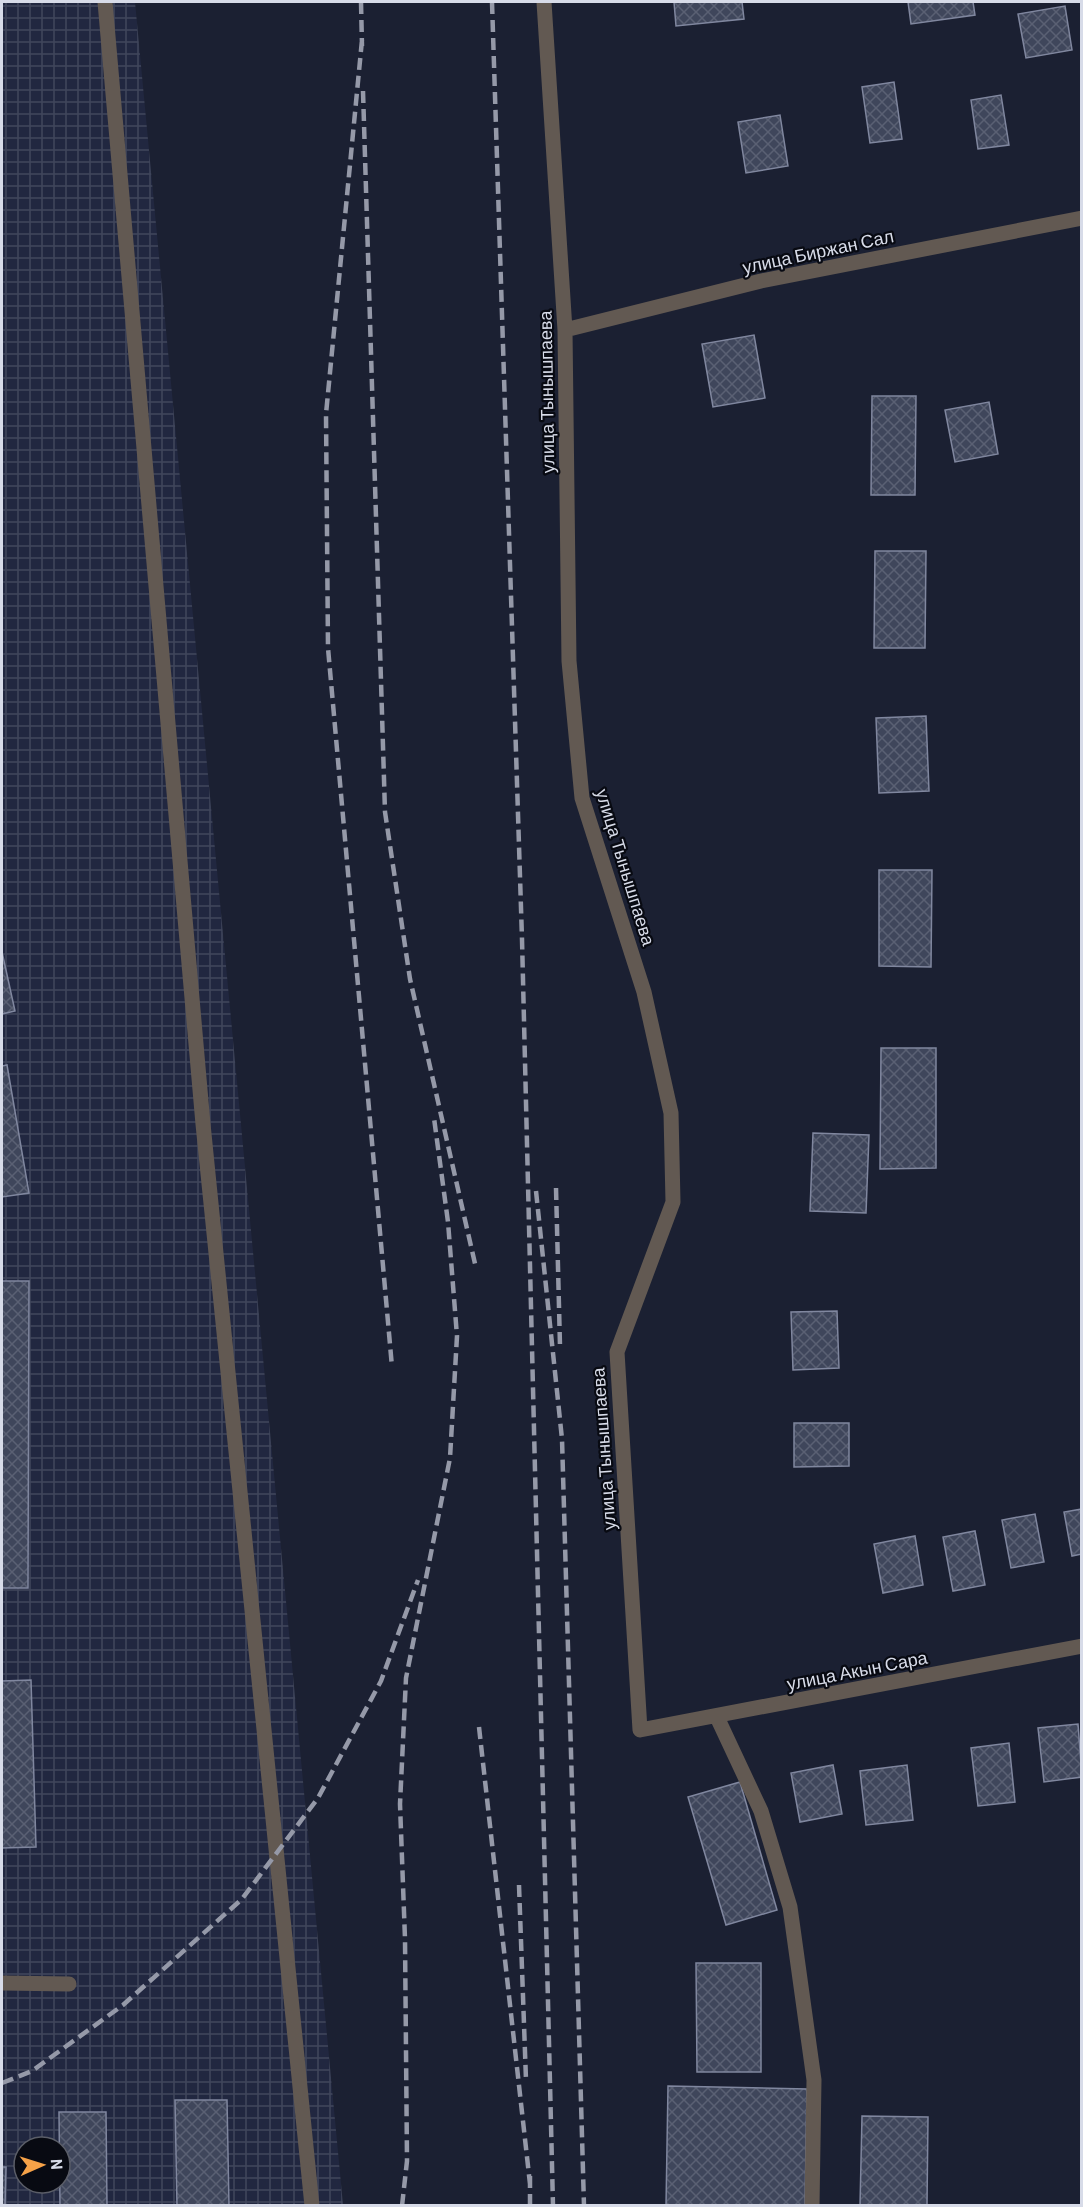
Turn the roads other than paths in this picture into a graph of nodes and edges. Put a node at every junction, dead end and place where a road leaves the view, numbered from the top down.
1 (105, 2) edge
2 (544, 2) edge
3 (1082, 218) edge
4 (565, 330) junction
5 (1082, 1646) edge
6 (717, 1717) junction
7 (640, 1730) joint
8 (2, 1983) edge
9 (69, 1984) dead end
10 (312, 2205) edge
11 (812, 2205) edge

1 - 10 street
2 - 4 street, улица Тынышпаева
3 - 4 street, улица Биржан Сал
4 - 7 street, улица Тынышпаева
5 - 6 street, улица Акын Сара
6 - 7 street, улица Акын Сара
6 - 11 street
8 - 9 street

